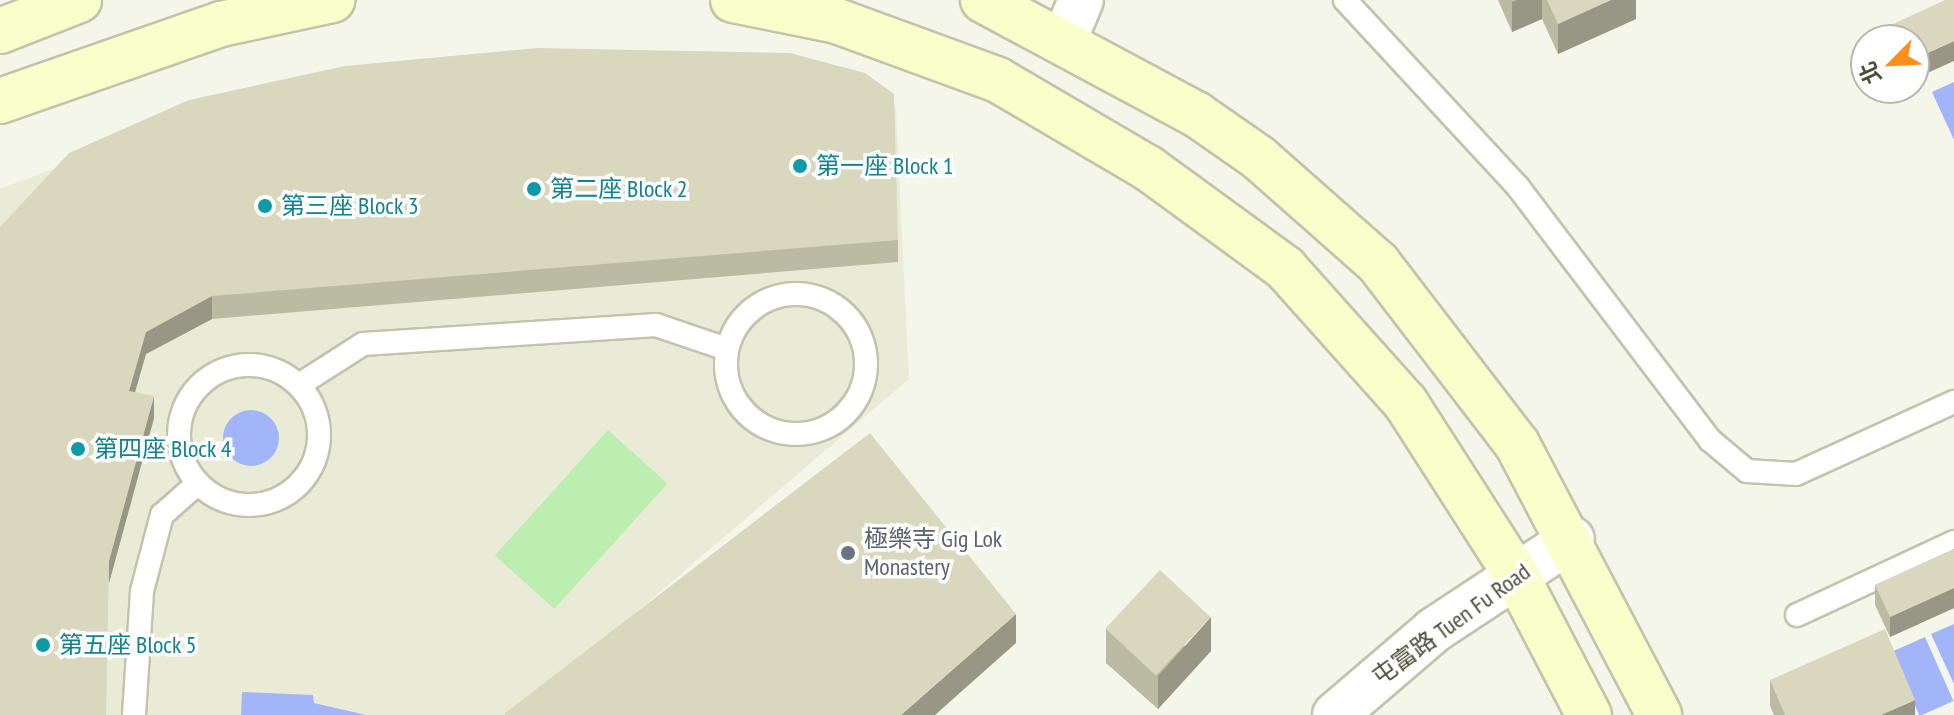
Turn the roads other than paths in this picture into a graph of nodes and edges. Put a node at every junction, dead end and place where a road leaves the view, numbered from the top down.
1 (79, 0) edge
2 (332, 0) edge
3 (733, 0) edge
4 (983, 0) edge
5 (1345, 0) edge
6 (1073, 19) edge
7 (0, 31) edge
8 (0, 101) edge
9 (727, 349) junction
10 (299, 385) junction
11 (1954, 402) edge
12 (197, 484) junction
13 (1572, 539) junction
14 (1954, 542) edge
15 (1516, 575) junction
16 (1797, 615) dead end
17 (134, 715) edge
18 (1335, 715) edge
19 (1589, 715) edge
20 (1659, 715) edge

1 - 7 main road
2 - 8 main road
3 - 15 main road
4 - 6 main road
5 - 11 lane
6 - 13 main road
9 - 9 lane
9 - 10 lane
10 - 12 lane
10 - 12 lane
12 - 17 lane
13 - 15 street, 屯富路 Tuen Fu Road
13 - 20 main road
14 - 16 lane
15 - 18 street, 屯富路 Tuen Fu Road
15 - 19 main road

